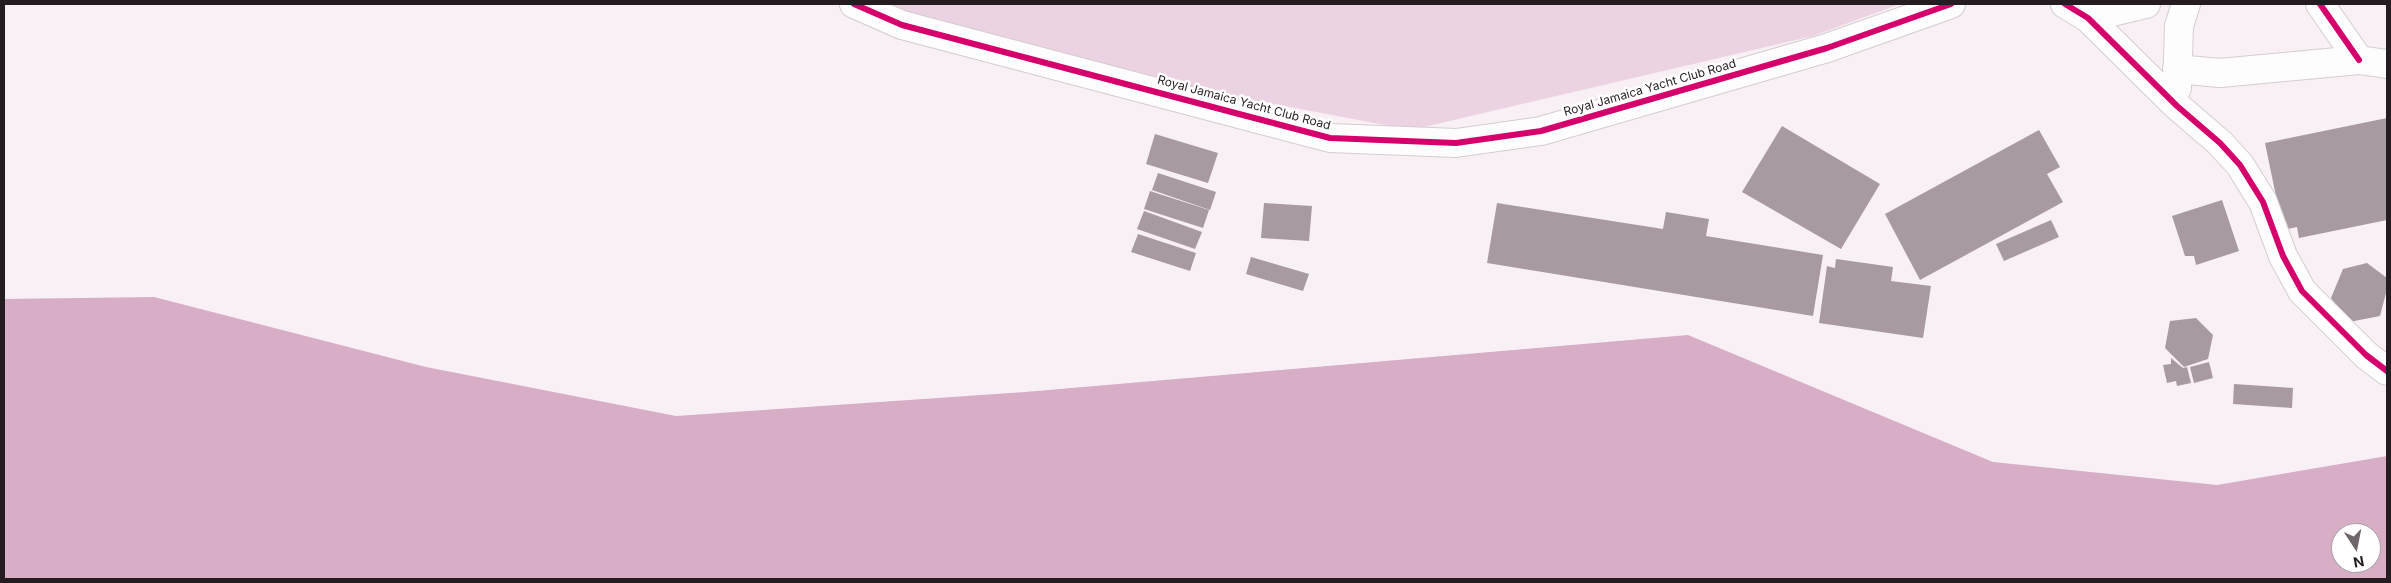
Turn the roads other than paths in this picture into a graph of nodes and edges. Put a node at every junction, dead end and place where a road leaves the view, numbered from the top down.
1 (854, 4) edge
2 (1951, 4) edge
3 (2065, 4) edge
4 (2146, 4) edge
5 (2186, 4) edge
6 (2320, 4) edge
7 (2088, 18) junction
8 (2359, 60) junction
9 (2387, 64) edge
10 (2177, 69) junction
11 (2177, 106) junction
12 (2387, 371) edge

1 - 2 street, Royal Jamaica Yacht Club Road
3 - 7 street
4 - 7 street
5 - 10 street
6 - 8 street
7 - 11 street
8 - 9 street
8 - 10 street
10 - 11 street
11 - 12 street

